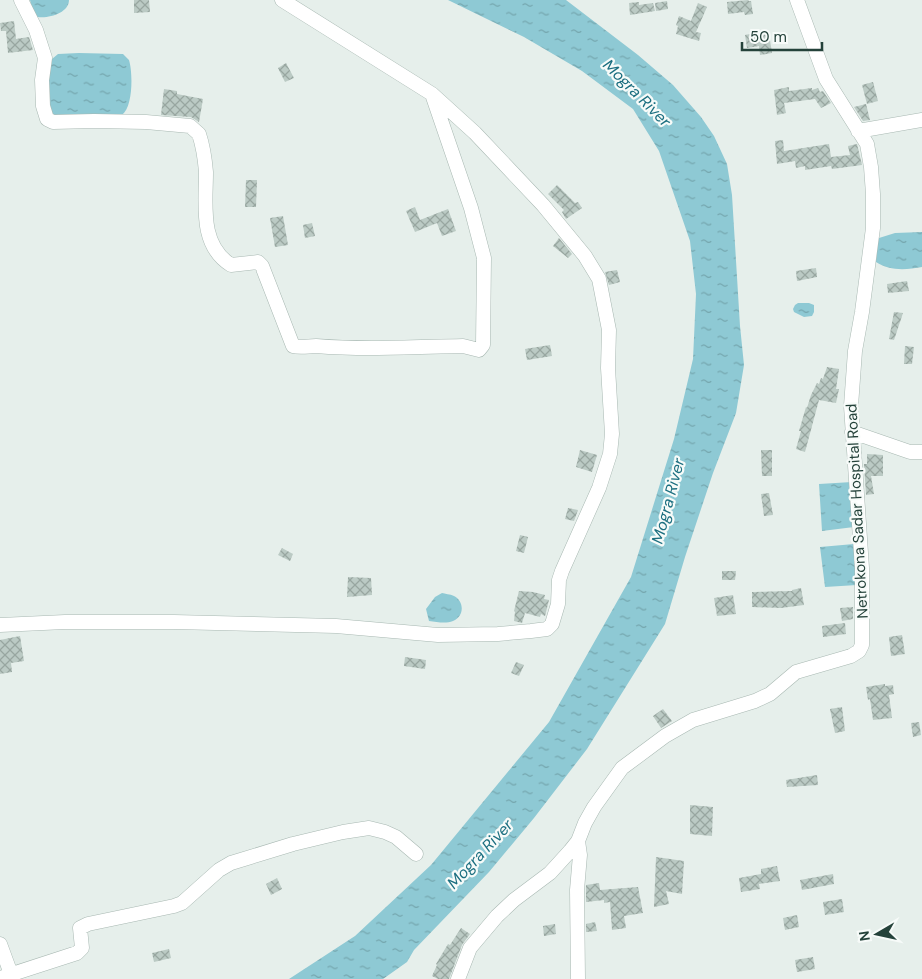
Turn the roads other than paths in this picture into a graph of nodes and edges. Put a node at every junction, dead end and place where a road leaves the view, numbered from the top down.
1 (21, 0) edge
2 (282, 0) edge
3 (797, 0) edge
4 (432, 94) junction
5 (922, 120) edge
6 (858, 131) junction
7 (852, 432) junction
8 (922, 452) edge
9 (0, 624) edge
10 (578, 841) junction
11 (416, 854) dead end
12 (0, 944) edge
13 (6, 976) edge
14 (458, 979) edge
15 (578, 979) edge

1 - 4 street
2 - 4 street
3 - 6 street, Netrokona Sadar Hospital Road
4 - 9 street
5 - 6 street
6 - 7 street, Netrokona Sadar Hospital Road
7 - 8 street
7 - 10 street, Netrokona Sadar Hospital Road
10 - 14 street, Netrokona Sadar Hospital Road
10 - 15 street
11 - 13 street
12 - 13 street

